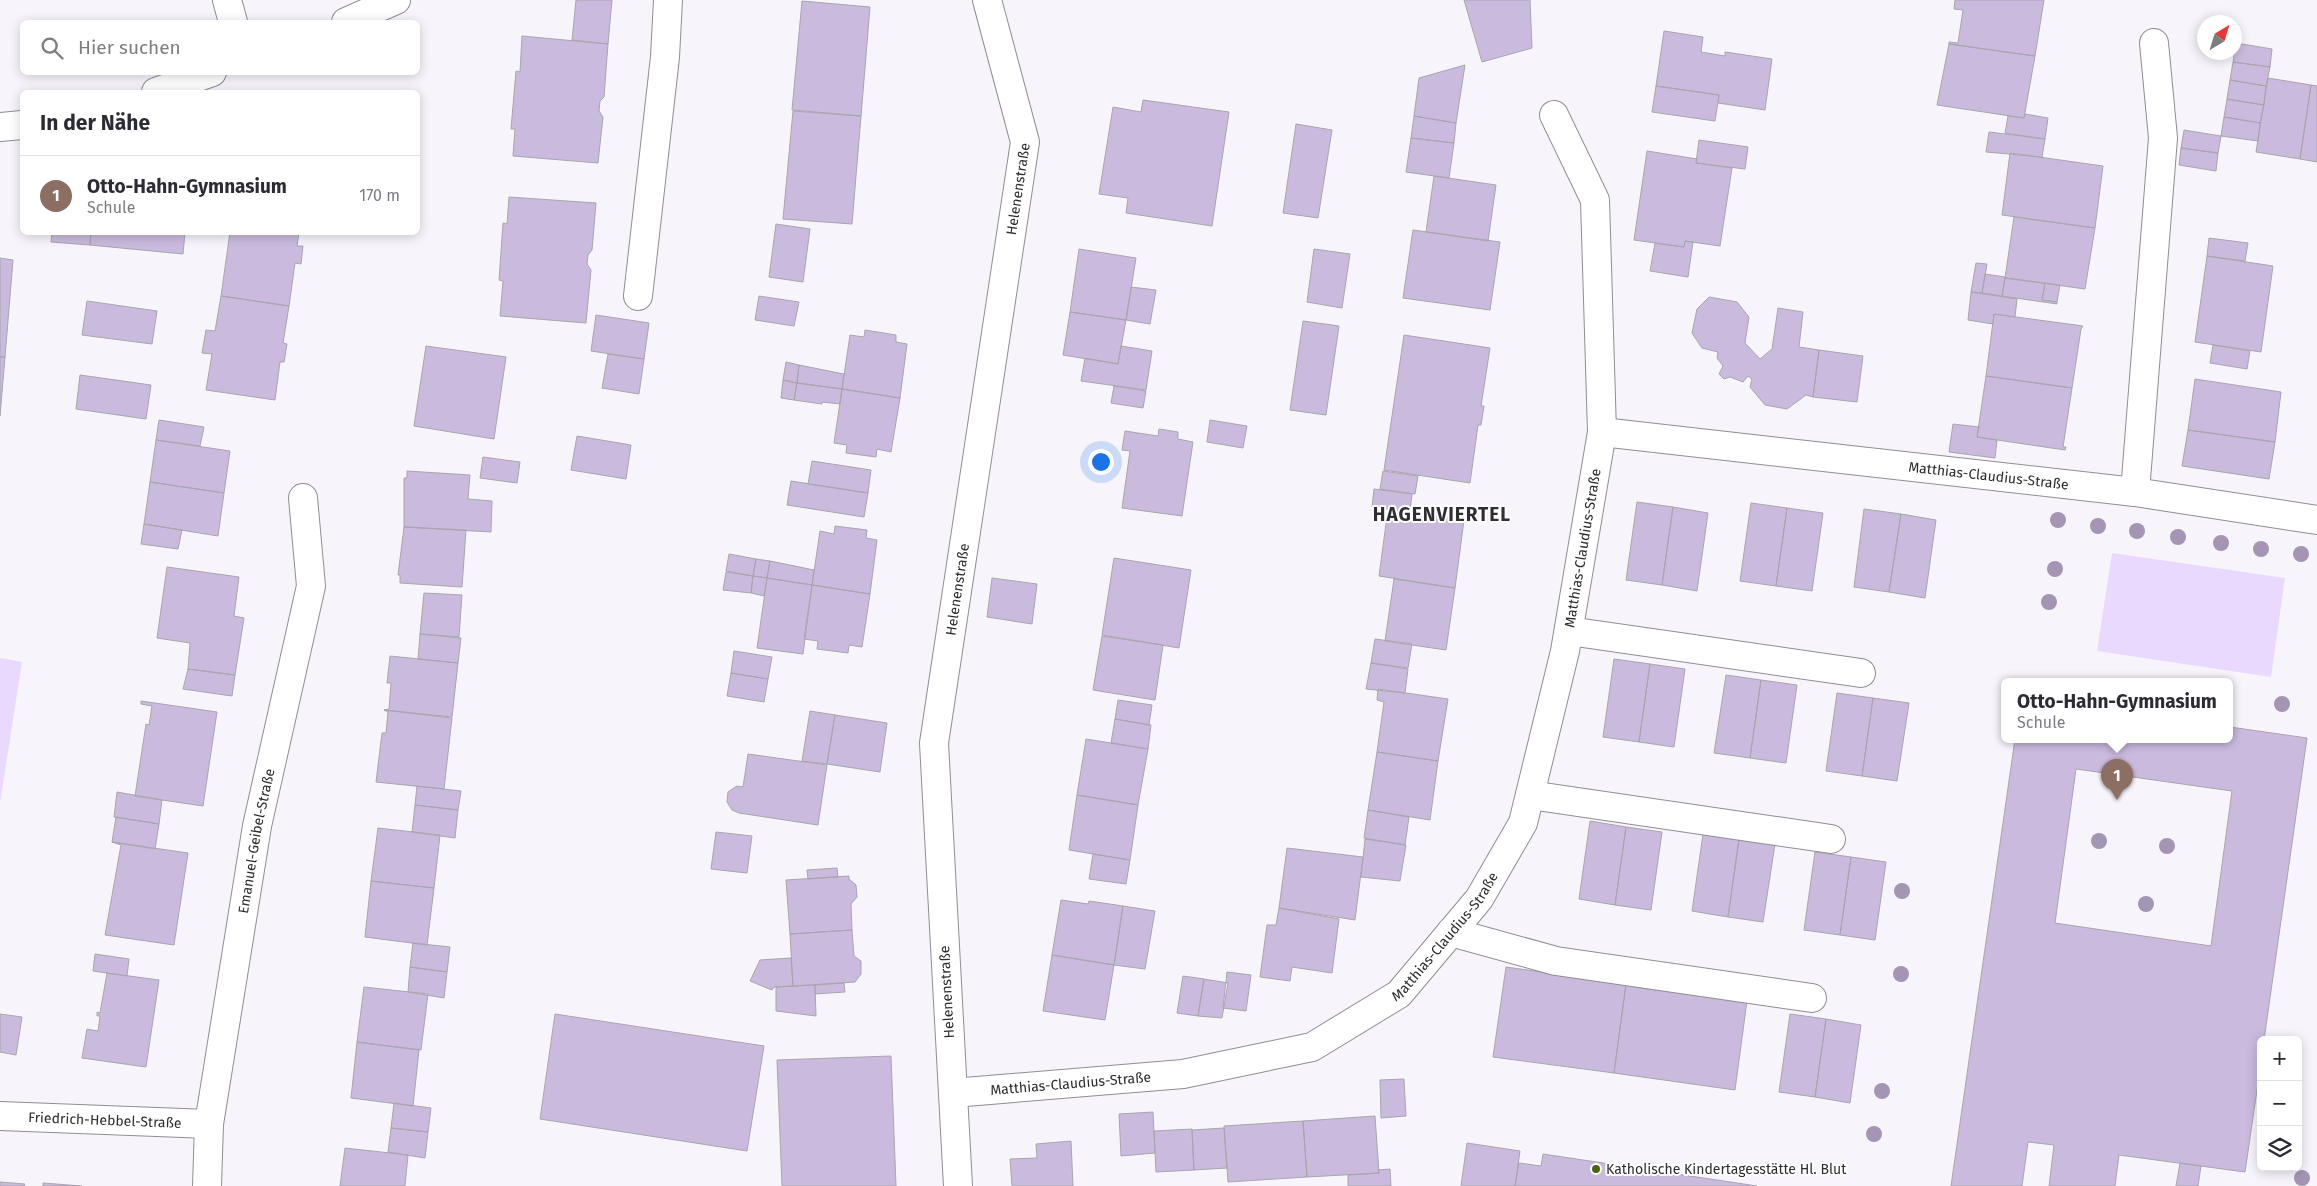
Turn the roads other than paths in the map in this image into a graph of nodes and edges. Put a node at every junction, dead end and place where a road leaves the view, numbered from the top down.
1 (227, 0) edge
2 (396, 0) edge
3 (668, 0) edge
4 (987, 0) edge
5 (232, 20) edge
6 (351, 20) edge
7 (2154, 43) dead end
8 (204, 75) edge
9 (162, 90) edge
10 (1554, 115) dead end
11 (20, 125) edge
12 (0, 127) edge
13 (638, 296) dead end
14 (1602, 432) junction
15 (2135, 492) junction
16 (303, 498) dead end
17 (2317, 520) edge
18 (1569, 631) junction
19 (1860, 673) dead end
20 (1530, 795) junction
21 (1832, 840) dead end
22 (1451, 932) junction
23 (1812, 998) dead end
24 (953, 1093) junction
25 (0, 1116) edge
26 (209, 1124) junction
27 (207, 1186) edge
28 (958, 1186) edge

1 - 5 street
2 - 6 street
3 - 13 street
4 - 24 street, Helenenstraße
7 - 15 street
8 - 9 street
10 - 14 street, Matthias-Claudius-Straße
11 - 12 street
14 - 15 street, Matthias-Claudius-Straße
14 - 18 street, Matthias-Claudius-Straße
15 - 17 street, Matthias-Claudius-Straße
16 - 26 street, Emanuel-Geibel-Straße
18 - 19 street
18 - 20 street, Matthias-Claudius-Straße
20 - 21 street
20 - 22 street, Matthias-Claudius-Straße
22 - 23 street
22 - 24 street, Matthias-Claudius-Straße
24 - 28 street, Helenenstraße
25 - 26 street, Friedrich-Hebbel-Straße
26 - 27 street, Emanuel-Geibel-Straße

